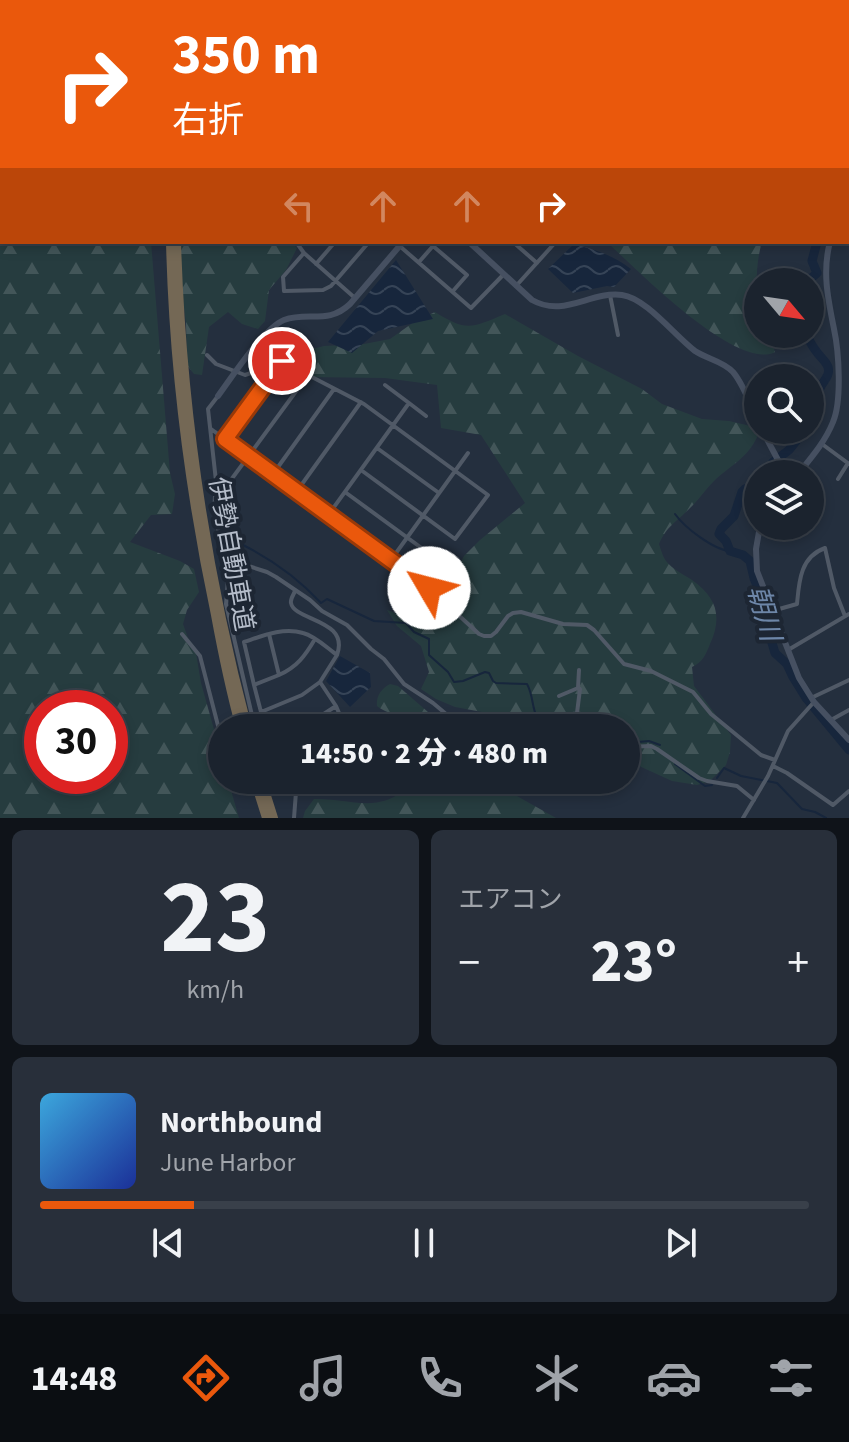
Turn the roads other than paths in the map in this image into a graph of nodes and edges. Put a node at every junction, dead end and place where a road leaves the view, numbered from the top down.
1 (170, 244) edge
2 (177, 244) edge
3 (299, 244) edge
4 (333, 244) edge
5 (367, 244) edge
6 (398, 244) edge
7 (400, 244) edge
8 (471, 244) edge
9 (515, 244) edge
10 (552, 244) edge
11 (830, 244) edge
12 (304, 253) junction
13 (419, 262) junction
14 (537, 263) junction
15 (316, 264) junction
16 (504, 274) junction
17 (336, 281) junction
18 (516, 286) junction
19 (453, 291) junction
20 (610, 295) junction
21 (355, 298) junction
22 (177, 316) junction
23 (618, 335) dead end
24 (207, 355) dead end
25 (276, 369) junction
26 (236, 372) junction
27 (308, 375) junction
28 (385, 385) dead end
29 (334, 389) junction
30 (744, 393) edge
31 (218, 396) joint
32 (361, 402) junction
33 (409, 403) junction
34 (426, 416) dead end
35 (393, 425) junction
36 (211, 429) junction
37 (225, 439) junction
38 (188, 440) junction
39 (824, 440) edge
40 (822, 444) joint
41 (377, 448) junction
42 (468, 453) dead end
43 (249, 456) junction
44 (808, 460) edge
45 (849, 464) edge
46 (361, 470) junction
47 (455, 471) junction
48 (273, 474) junction
49 (838, 479) dead end
50 (216, 481) junction
51 (297, 491) junction
52 (345, 492) junction
53 (439, 493) junction
54 (329, 514) junction
55 (423, 515) junction
56 (407, 537) junction
57 (757, 540) edge
58 (227, 559) junction
59 (391, 560) junction
60 (442, 563) dead end
61 (295, 591) junction
62 (772, 611) junction
63 (847, 615) edge
64 (182, 634) dead end
65 (269, 634) junction
66 (315, 639) junction
67 (788, 650) junction
68 (337, 655) junction
69 (579, 670) dead end
70 (279, 675) junction
71 (849, 680) edge
72 (320, 682) junction
73 (254, 685) junction
74 (578, 688) junction
75 (256, 696) junction
76 (559, 696) dead end
77 (248, 698) junction
78 (811, 703) junction
79 (336, 706) junction
80 (849, 710) edge
81 (261, 712) joint
82 (577, 713) joint
83 (215, 714) edge
84 (237, 714) edge
85 (245, 714) edge
86 (253, 714) edge
87 (324, 714) edge
88 (339, 714) edge
89 (446, 714) edge
90 (581, 714) edge
91 (831, 720) junction
92 (849, 740) edge
93 (640, 746) edge
94 (774, 763) junction
95 (849, 791) edge
96 (258, 794) edge
97 (266, 794) edge
98 (296, 794) edge
99 (754, 800) junction
100 (266, 818) edge
101 (274, 818) edge
102 (294, 818) edge
103 (743, 818) edge

1 - 22 highway, 伊勢自動車道
2 - 22 highway, 伊勢自動車道
3 - 12 street
4 - 15 street
5 - 17 street
6 - 21 street
7 - 13 street
8 - 16 street
9 - 14 street
10 - 14 street
11 - 39 street
12 - 15 street
12 - 17 street
13 - 19 street
13 - 19 street
14 - 18 street
15 - 17 street
16 - 18 street
16 - 19 street
17 - 21 street
18 - 20 street
20 - 23 street
20 - 30 street
21 - 26 street
22 - 38 highway, 伊勢自動車道
24 - 26 street
25 - 26 street
25 - 27 street
25 - 37 street
26 - 31 street
27 - 29 street
27 - 43 street
28 - 33 street
29 - 32 street
29 - 48 street
31 - 36 street
32 - 35 street
32 - 51 street
33 - 34 street
33 - 35 street
35 - 41 street
35 - 47 street
36 - 37 street
36 - 50 street
37 - 43 street
38 - 84 highway, 伊勢自動車道
38 - 85 highway, 伊勢自動車道
40 - 44 street
40 - 45 street
41 - 46 street
41 - 53 street
42 - 47 street
43 - 48 street
43 - 50 street
45 - 49 street
46 - 52 street
46 - 55 street
47 - 53 street
47 - 55 street
48 - 51 street
50 - 58 street
51 - 54 street
52 - 54 street
52 - 56 street
53 - 55 street
54 - 59 street
55 - 56 street
56 - 59 street
56 - 60 street
57 - 62 street
58 - 61 street
58 - 77 street
59 - 94 street
61 - 68 street
61 - 89 street
62 - 63 street
62 - 67 street
63 - 67 street
64 - 83 street
65 - 66 street
65 - 70 street
65 - 73 street
66 - 68 street
66 - 70 street
67 - 78 street
68 - 72 street
69 - 74 street
70 - 73 street
71 - 78 street
72 - 79 street
72 - 81 street
73 - 75 street
74 - 76 street
74 - 82 street
75 - 77 street
75 - 81 street
77 - 86 street
78 - 91 street
78 - 94 street
79 - 87 street
79 - 88 street
80 - 91 street
82 - 90 street
91 - 92 street
93 - 99 street
94 - 95 street
94 - 99 street
96 - 100 highway
97 - 101 highway
98 - 102 street
99 - 103 street

